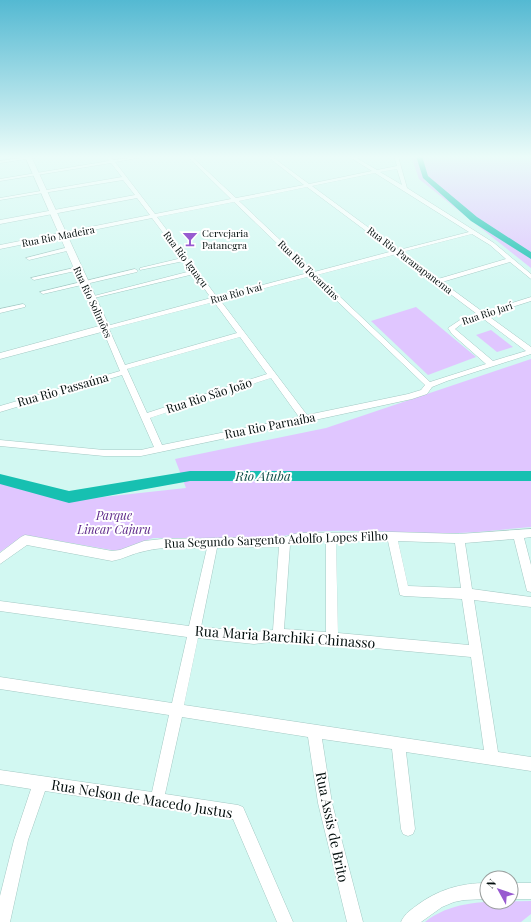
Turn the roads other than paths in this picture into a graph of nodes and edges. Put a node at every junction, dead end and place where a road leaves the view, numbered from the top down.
1 (47, 199) edge
2 (122, 199) edge
3 (140, 199) edge
4 (240, 199) edge
5 (327, 199) edge
6 (421, 199) edge
7 (235, 200) junction
8 (53, 212) junction
9 (154, 216) junction
10 (0, 222) edge
11 (473, 232) junction
12 (63, 235) junction
13 (0, 247) edge
14 (69, 249) junction
15 (398, 251) junction
16 (29, 258) dead end
17 (186, 259) junction
18 (510, 260) junction
19 (78, 269) junction
20 (142, 269) dead end
21 (135, 271) dead end
22 (196, 272) junction
23 (313, 273) junction
24 (531, 277) edge
25 (34, 278) dead end
26 (438, 281) junction
27 (84, 283) junction
28 (43, 292) dead end
29 (92, 298) junction
30 (216, 299) junction
31 (531, 299) edge
32 (23, 306) dead end
33 (0, 311) edge
34 (482, 314) junction
35 (105, 328) junction
36 (242, 334) junction
37 (531, 352) edge
38 (0, 356) edge
39 (491, 364) junction
40 (124, 370) junction
41 (273, 375) junction
42 (429, 385) junction
43 (0, 409) edge
44 (145, 417) junction
45 (306, 420) junction
46 (0, 443) edge
47 (159, 448) junction
48 (531, 533) edge
49 (518, 534) junction
50 (392, 536) junction
51 (331, 537) junction
52 (459, 539) junction
53 (285, 542) junction
54 (213, 543) junction
55 (0, 558) edge
56 (531, 586) edge
57 (467, 594) junction
58 (531, 602) edge
59 (0, 606) edge
60 (194, 632) junction
61 (278, 635) junction
62 (332, 638) junction
63 (476, 652) junction
64 (0, 684) edge
65 (177, 710) junction
66 (314, 731) junction
67 (398, 744) junction
68 (492, 758) junction
69 (531, 764) edge
70 (0, 777) edge
71 (40, 783) junction
72 (157, 800) junction
73 (408, 829) dead end
74 (479, 890) edge
75 (519, 891) edge
76 (531, 891) edge
77 (2, 922) edge
78 (284, 922) edge
79 (354, 922) edge
80 (409, 922) edge

1 - 8 street, Rua Rio Solimões
2 - 8 street
3 - 9 street, Rua Rio Iguaçu
4 - 7 street, Rua Rio Madeira
5 - 15 street, Rua Rio Paranapanema
6 - 11 street
7 - 9 street, Rua Rio Madeira
7 - 23 street, Rua Rio Tocantins
8 - 10 street
8 - 12 street, Rua Rio Solimões
9 - 12 street, Rua Rio Madeira
9 - 17 street, Rua Rio Iguaçu
11 - 15 street, Rua Rio Ivaí
11 - 18 street
12 - 13 street, Rua Rio Madeira
12 - 14 street, Rua Rio Solimões
14 - 16 street
14 - 19 street, Rua Rio Solimões
15 - 23 street, Rua Rio Ivaí
15 - 26 street, Rua Rio Paranapanema
17 - 20 street
17 - 22 street, Rua Rio Iguaçu
18 - 24 street
18 - 26 street
19 - 25 street
19 - 27 street, Rua Rio Solimões
21 - 27 street
22 - 29 street
22 - 30 street, Rua Rio Iguaçu
23 - 30 street, Rua Rio Ivaí
23 - 42 street, Rua Rio Tocantins
26 - 34 street, Rua Rio Paranapanema
27 - 28 street
27 - 29 street, Rua Rio Solimões
29 - 35 street, Rua Rio Solimões
30 - 35 street, Rua Rio Ivaí
30 - 36 street, Rua Rio Iguaçu
31 - 34 street, Rua Rio Jarí
32 - 33 street
34 - 37 street, Rua Rio Paranapanema
34 - 39 street, Rua Rio Jarí
35 - 38 street, Rua Rio Ivaí
35 - 40 street, Rua Rio Solimões
36 - 40 street, Rua Rio Passaúna
36 - 41 street, Rua Rio Iguaçu
37 - 39 street, Rua Rio Parnaíba
39 - 42 street, Rua Rio Parnaíba
40 - 43 street, Rua Rio Passaúna
40 - 44 street, Rua Rio Solimões
41 - 44 street, Rua Rio São João
41 - 45 street, Rua Rio Iguaçu
42 - 45 street, Rua Rio Parnaíba
44 - 47 street, Rua Rio Solimões
45 - 47 street, Rua Rio Parnaíba
46 - 47 street, Rua Rio Parnaíba
48 - 49 street, Rua Segundo Sargento Adolfo Lopes Filho
49 - 52 street, Rua Segundo Sargento Adolfo Lopes Filho
49 - 56 street
50 - 51 street, Rua Segundo Sargento Adolfo Lopes Filho
50 - 52 street, Rua Segundo Sargento Adolfo Lopes Filho
50 - 57 street
51 - 53 street, Rua Segundo Sargento Adolfo Lopes Filho
51 - 62 street
52 - 57 street
53 - 54 street, Rua Segundo Sargento Adolfo Lopes Filho
53 - 61 street
54 - 55 street, Rua Segundo Sargento Adolfo Lopes Filho
54 - 60 street
57 - 58 street
57 - 63 street
59 - 60 street, Rua Maria Barchiki Chinasso
60 - 61 street, Rua Maria Barchiki Chinasso
60 - 65 street
61 - 62 street, Rua Maria Barchiki Chinasso
62 - 63 street, Rua Maria Barchiki Chinasso
63 - 68 street
64 - 65 street
65 - 66 street
65 - 72 street
66 - 67 street
66 - 79 street, Rua Assis de Brito
67 - 68 street
67 - 73 street
68 - 69 street
70 - 71 street, Rua Nelson de Macedo Justus
71 - 72 street, Rua Nelson de Macedo Justus
71 - 77 street
72 - 78 street, Rua Nelson de Macedo Justus
74 - 80 street
75 - 76 street

